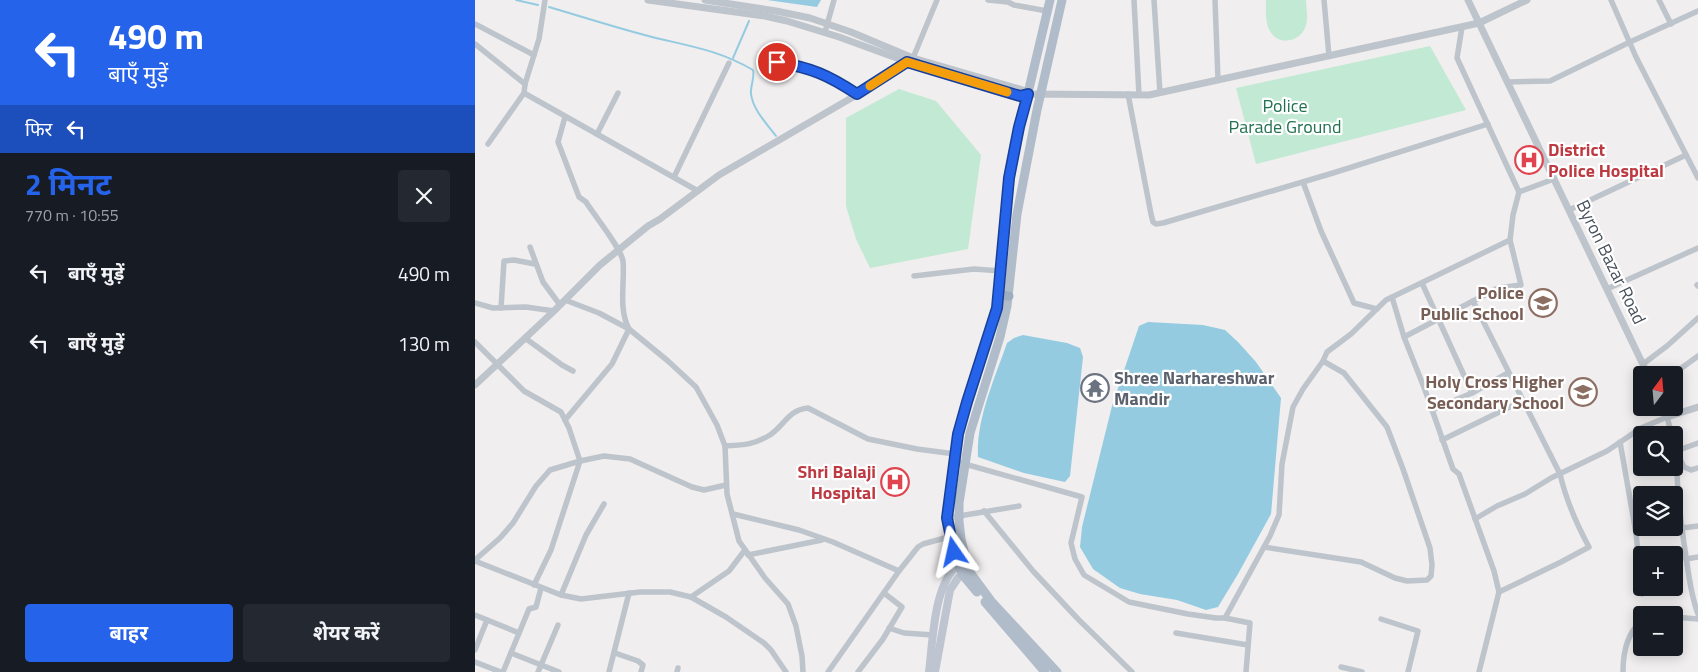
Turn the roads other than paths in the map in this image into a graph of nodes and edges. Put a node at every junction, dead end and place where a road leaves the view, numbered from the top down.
1 (545, 0) edge
2 (648, 0) edge
3 (705, 0) edge
4 (834, 0) edge
5 (937, 0) edge
6 (988, 0) edge
7 (1050, 0) edge
8 (1062, 0) edge
9 (1135, 0) edge
10 (1154, 0) edge
11 (1215, 0) edge
12 (1323, 0) edge
13 (1468, 0) edge
14 (1527, 0) edge
15 (1611, 0) edge
16 (1659, 0) edge
17 (1008, 1) edge
18 (1047, 11) junction
19 (1698, 11) edge
20 (1479, 23) junction
21 (475, 24) edge
22 (1671, 24) junction
23 (1462, 27) junction
24 (826, 28) junction
25 (1629, 42) junction
26 (475, 44) edge
27 (534, 55) junction
28 (1329, 56) junction
29 (913, 58) junction
30 (777, 62) dead end
31 (907, 62) junction
32 (729, 63) dead end
33 (1218, 80) junction
34 (1508, 82) junction
35 (525, 84) junction
36 (524, 93) junction
37 (618, 93) dead end
38 (1160, 93) junction
39 (857, 94) junction
40 (1028, 94) junction
41 (1128, 94) junction
42 (1139, 95) junction
43 (1040, 96) junction
44 (565, 117) junction
45 (1488, 124) junction
46 (597, 134) junction
47 (488, 144) dead end
48 (1686, 155) junction
49 (674, 177) junction
50 (1698, 178) edge
51 (1554, 179) junction
52 (1303, 182) junction
53 (698, 191) junction
54 (1519, 192) junction
55 (1569, 210) junction
56 (1511, 240) junction
57 (531, 247) dead end
58 (1698, 248) edge
59 (618, 250) junction
60 (535, 264) junction
61 (1001, 271) junction
62 (914, 276) dead end
63 (1422, 283) junction
64 (1607, 289) junction
65 (1004, 296) junction
66 (1392, 297) junction
67 (1473, 301) junction
68 (475, 303) edge
69 (562, 303) junction
70 (501, 308) junction
71 (1377, 309) junction
72 (553, 311) junction
73 (1698, 318) edge
74 (1438, 319) junction
75 (629, 329) junction
76 (1403, 337) junction
77 (525, 338) junction
78 (475, 342) edge
79 (1698, 356) edge
80 (1323, 361) junction
81 (497, 364) junction
82 (1643, 364) joint
83 (1683, 367) edge
84 (573, 371) dead end
85 (1508, 373) junction
86 (475, 385) edge
87 (1472, 393) junction
88 (1522, 401) junction
89 (1698, 407) edge
90 (1432, 410) junction
91 (1667, 417) junction
92 (565, 420) junction
93 (1670, 426) edge
94 (1442, 440) junction
95 (1620, 442) junction
96 (1698, 443) edge
97 (725, 446) junction
98 (1683, 449) edge
99 (954, 458) junction
100 (579, 461) junction
101 (965, 464) junction
102 (1683, 465) edge
103 (1698, 468) edge
104 (1560, 474) junction
105 (726, 485) junction
106 (604, 504) dead end
107 (1019, 506) dead end
108 (984, 511) junction
109 (733, 514) junction
110 (959, 516) junction
111 (947, 518) junction
112 (1475, 519) junction
113 (1698, 526) edge
114 (1683, 528) edge
115 (961, 534) junction
116 (950, 536) junction
117 (1683, 536) edge
118 (824, 539) junction
119 (1637, 546) edge
120 (1264, 547) junction
121 (747, 552) junction
122 (1698, 557) edge
123 (1686, 559) junction
124 (475, 561) edge
125 (962, 563) junction
126 (899, 571) junction
127 (966, 573) junction
128 (534, 585) junction
129 (1698, 587) edge
130 (541, 588) junction
131 (1691, 588) junction
132 (1499, 592) junction
133 (629, 593) junction
134 (885, 593) junction
135 (561, 595) junction
136 (691, 597) junction
137 (1698, 614) edge
138 (475, 615) edge
139 (1225, 618) junction
140 (1683, 618) edge
141 (1381, 619) dead end
142 (1698, 619) edge
143 (487, 620) junction
144 (558, 625) dead end
145 (889, 628) junction
146 (1633, 631) edge
147 (519, 633) junction
148 (1176, 633) dead end
149 (933, 635) junction
150 (1247, 645) junction
151 (475, 650) edge
152 (511, 653) junction
153 (615, 653) junction
154 (475, 662) edge
155 (541, 665) junction
156 (1341, 667) dead end
157 (501, 672) edge
158 (538, 672) edge
159 (559, 672) edge
160 (609, 672) edge
161 (641, 672) edge
162 (786, 672) edge
163 (803, 672) edge
164 (828, 672) edge
165 (858, 672) edge
166 (929, 672) edge
167 (935, 672) edge
168 (1045, 672) edge
169 (1057, 672) edge
170 (1132, 672) edge
171 (1246, 672) edge
172 (1362, 672) edge
173 (1408, 672) edge
174 (1479, 672) edge
175 (1623, 672) edge

1 - 27 street
2 - 24 street
3 - 24 street
4 - 24 street
5 - 29 street
6 - 17 street
7 - 18 main road
8 - 43 main road
9 - 42 street
10 - 38 street
11 - 33 street
12 - 28 street
13 - 20 street, Byron Bazar Road
14 - 20 street
15 - 25 street
16 - 22 street
17 - 18 street
18 - 40 main road
19 - 22 street
20 - 23 street
20 - 34 street, Byron Bazar Road
21 - 27 street
22 - 25 street
23 - 28 street
23 - 45 street
24 - 29 street
24 - 31 street
25 - 34 street
25 - 48 street
26 - 35 street
27 - 35 street
28 - 33 street
29 - 31 street
29 - 40 street
30 - 39 street
31 - 39 street
31 - 40 street
32 - 49 street
33 - 38 street
34 - 51 street, Byron Bazar Road
35 - 36 street
36 - 44 street
36 - 47 street
37 - 46 street
38 - 42 street
39 - 53 street
40 - 43 street
40 - 61 main road
41 - 42 street
41 - 43 street
41 - 52 street
43 - 65 main road
44 - 46 street
44 - 59 street
45 - 52 street
45 - 54 street
46 - 49 street
48 - 50 street
48 - 55 street
49 - 53 street
51 - 54 street
51 - 55 street, Byron Bazar Road
52 - 71 street
53 - 59 street
54 - 56 street
55 - 64 street, Byron Bazar Road
56 - 63 street
56 - 67 street
57 - 60 street
58 - 64 street
59 - 69 street
59 - 75 street
60 - 69 street
60 - 70 street
61 - 62 street
61 - 65 main road
63 - 66 street
63 - 74 street
64 - 82 street, Byron Bazar Road
65 - 99 main road
65 - 101 main road
66 - 71 street
66 - 76 street
67 - 74 street
67 - 85 street
68 - 70 street
69 - 72 street
69 - 75 street
70 - 72 street
71 - 80 street
72 - 77 street
73 - 82 street
74 - 76 street
74 - 87 street
75 - 92 street
75 - 97 street
76 - 90 street
77 - 81 street
77 - 84 street
78 - 81 street
79 - 83 street
80 - 120 street
80 - 120 street
81 - 86 street
81 - 92 street
85 - 87 street
85 - 88 street
87 - 90 street
88 - 94 street
88 - 104 street
89 - 91 street
90 - 94 street
91 - 93 street
91 - 95 street
92 - 100 street
94 - 112 street
95 - 104 street
95 - 119 street
96 - 98 street
97 - 99 street
97 - 105 street
99 - 101 street
99 - 111 main road
100 - 105 street
100 - 124 street
100 - 128 street
101 - 110 main road
101 - 139 street
102 - 103 street
104 - 112 street
104 - 132 street
105 - 109 street
106 - 135 street
107 - 108 street
108 - 110 street
108 - 170 street
109 - 118 street
109 - 121 street
110 - 111 street
110 - 115 main road
111 - 116 main road
112 - 132 street
113 - 114 street
115 - 116 street
115 - 125 main road
116 - 125 main road
116 - 126 street
117 - 123 street
118 - 121 street
118 - 126 street
120 - 139 street
121 - 136 street
121 - 163 street
122 - 123 street
123 - 131 street
124 - 128 street
125 - 127 main road
125 - 149 main road
126 - 134 street
127 - 167 main road
127 - 168 main road
127 - 169 main road
128 - 130 street
129 - 131 street
130 - 135 street
130 - 147 street
131 - 137 street
132 - 174 street
133 - 135 street
133 - 136 street
133 - 153 street
134 - 145 street
134 - 164 street
136 - 162 street
138 - 143 street
139 - 150 street
140 - 142 street
141 - 173 street
143 - 147 street
143 - 151 street
144 - 155 street
145 - 149 street
145 - 165 street
146 - 175 street
147 - 152 street
148 - 150 street
149 - 166 main road
150 - 171 street
152 - 155 street
152 - 157 street
153 - 160 street
153 - 161 street
154 - 157 street
155 - 158 street
155 - 159 street
156 - 172 street

